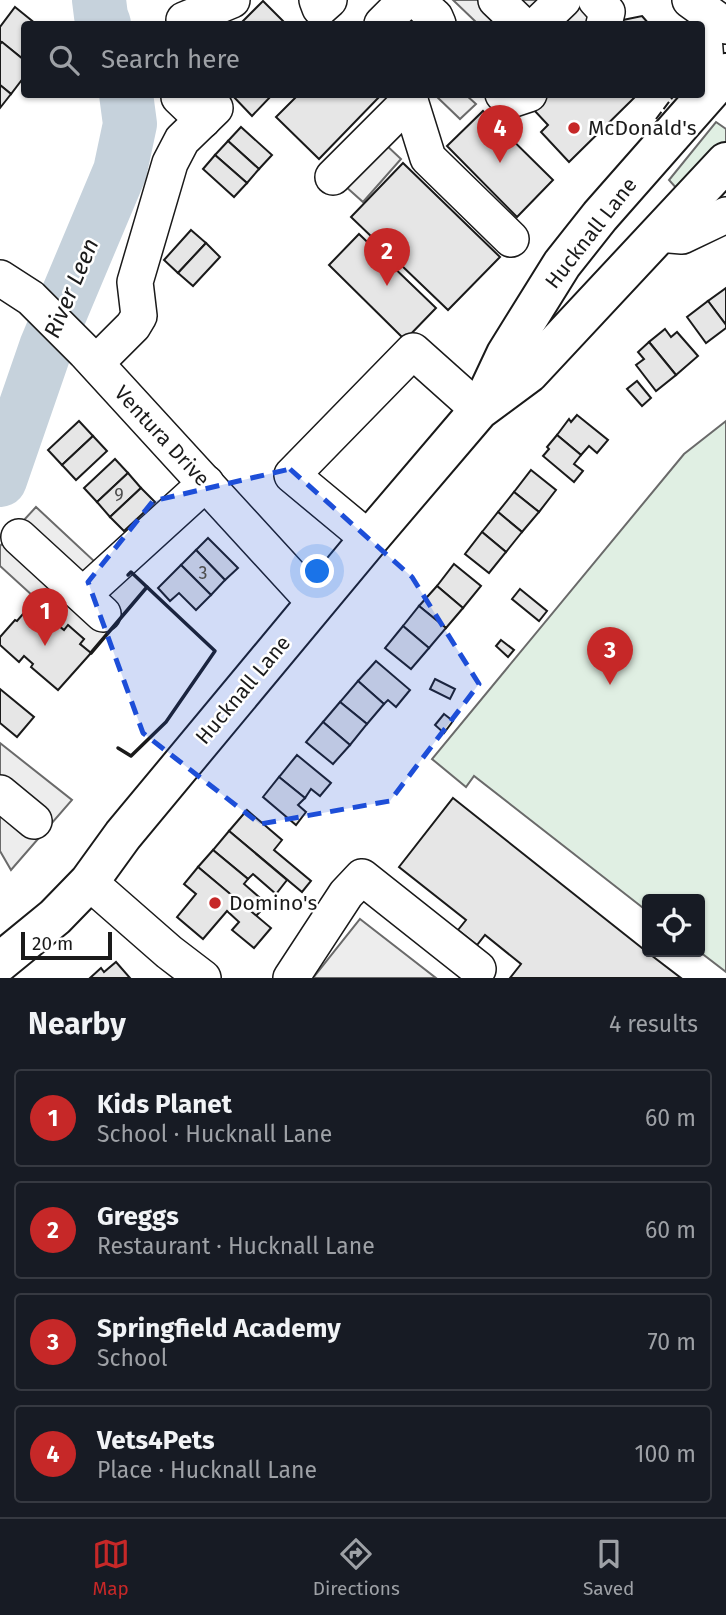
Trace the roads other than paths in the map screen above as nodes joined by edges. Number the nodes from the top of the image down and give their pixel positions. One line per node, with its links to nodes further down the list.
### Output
1 (232, 0): 9 (street)
2 (317, 0): 3 (street)
3 (329, 0)
4 (495, 0): 11 (street)
5 (563, 0): 12 (street)
6 (596, 0): 13 (street)
7 (689, 0): 14 (street); 15 (street)
8 (430, 13): 10 (street)
9 (184, 20)
10 (395, 21)
11 (518, 21)
12 (541, 21)
13 (605, 21)
14 (697, 21)
15 (726, 26)
16 (726, 73): 17 (main road, Hucknall Lane)
17 (705, 92)
18 (408, 98): 23 (street)
19 (409, 98): 26 (street)
20 (698, 98): 29 (main road, Hucknall Lane)
21 (199, 108): 28 (street)
22 (726, 162): 25 (main road, Hucknall Lane)
23 (333, 177)
24 (726, 215): 25 (street)
25 (658, 234): 29 (main road, Hucknall Lane)
26 (511, 239)
27 (0, 278): 28 (street, Ventura Drive)
28 (90, 358): 30 (street, Ventura Drive)
29 (479, 410): 32 (main road, Hucknall Lane); 32 (street)
30 (206, 483): 31 (street); 33 (street, Ventura Drive)
31 (19, 537)
32 (369, 539): 33 (main road, Hucknall Lane)
33 (315, 603): 36 (main road, Hucknall Lane)
34 (0, 793): 35 (street)
35 (34, 821)
36 (89, 882): 37 (main road, Hucknall Lane); 39 (street)
37 (0, 962)
38 (478, 970): 40 (street)
39 (202, 978)
40 (291, 978)

